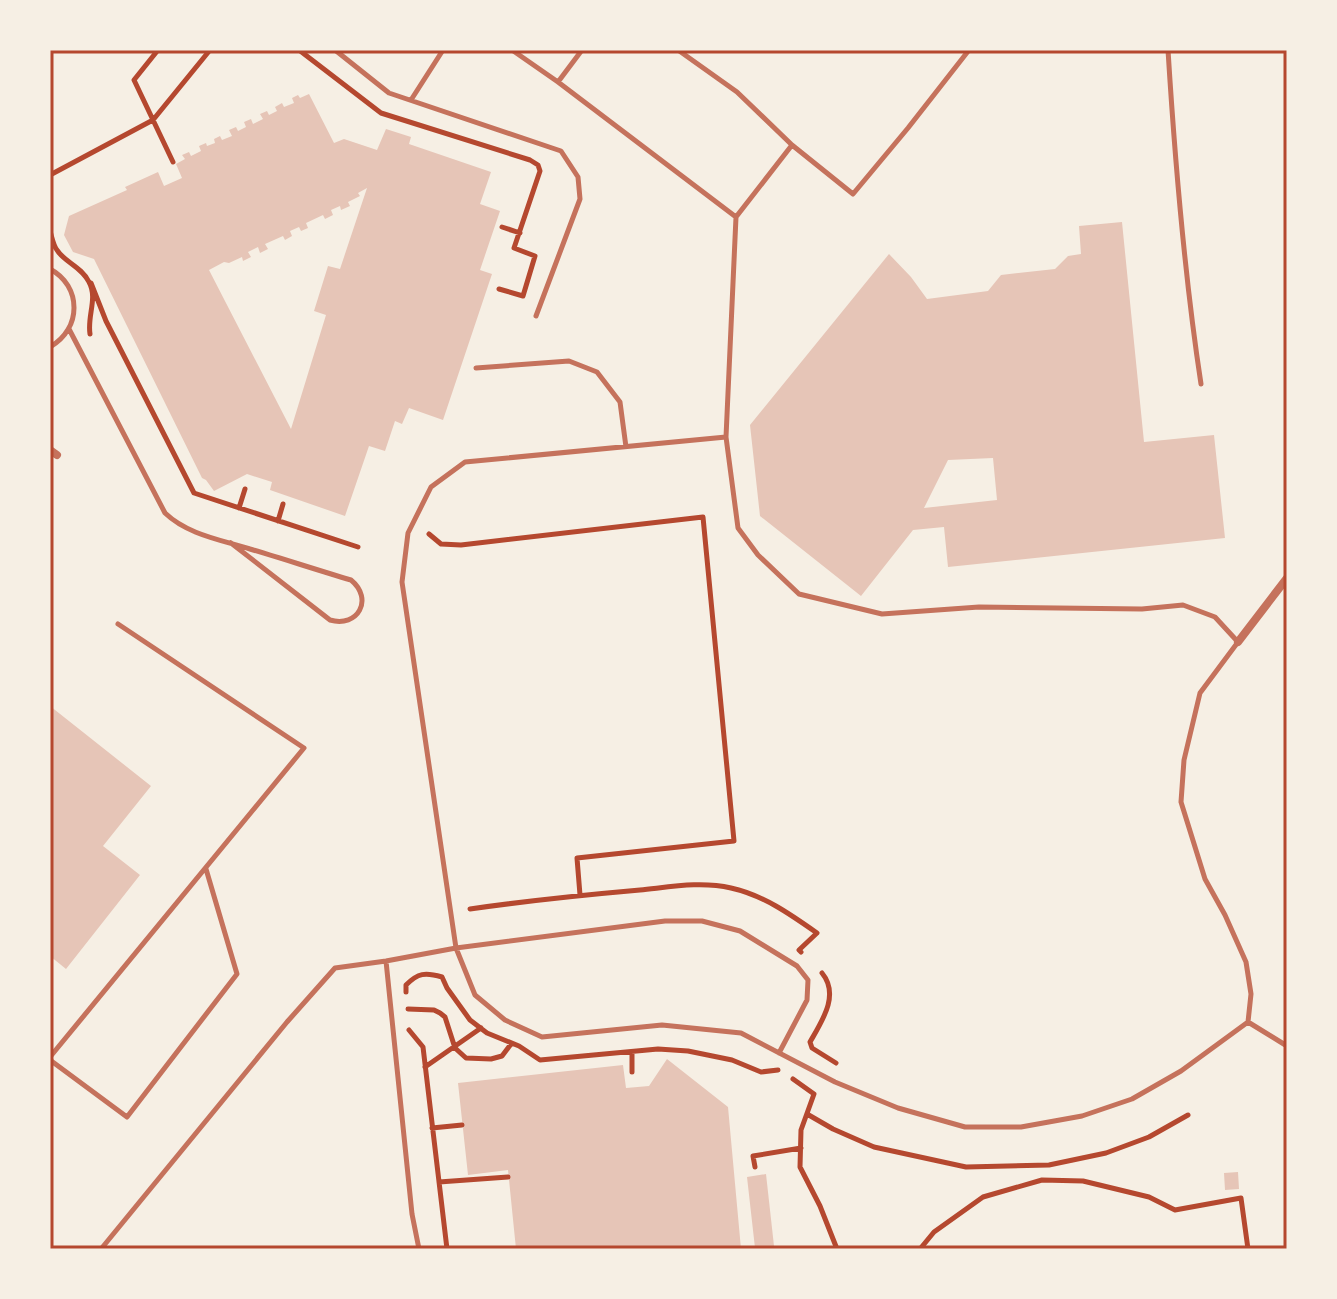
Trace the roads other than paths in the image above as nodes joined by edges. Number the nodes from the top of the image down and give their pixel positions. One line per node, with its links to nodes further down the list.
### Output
1 (335, 50): 9 (lane)
2 (443, 50): 9 (lane)
3 (512, 50): 8 (lane)
4 (582, 50): 8 (lane)
5 (678, 50): 10 (lane)
6 (969, 50): 10 (lane)
7 (1168, 50): 17 (lane)
8 (558, 82): 11 (lane)
9 (411, 100): 13 (lane)
10 (792, 145): 11 (lane)
11 (736, 217): 18 (lane)
12 (50, 269): 14 (lane)
13 (536, 316)
14 (69, 329): 15 (lane); 20 (lane)
15 (50, 347)
16 (476, 368): 19 (lane)
17 (1201, 384)
18 (726, 437): 19 (lane); 23 (lane)
19 (626, 447): 25 (lane)
20 (231, 543): 20 (lane)
21 (1287, 578): 23 (street)
22 (118, 624): 24 (lane)
23 (1238, 642): 27 (lane)
24 (205, 868): 30 (lane); 30 (lane)
25 (456, 948): 26 (lane); 29 (lane); 29 (lane)
26 (386, 961): 31 (lane); 32 (lane)
27 (1248, 1022): 28 (lane); 29 (lane)
28 (1287, 1046)
29 (779, 1053)
30 (50, 1059)
31 (101, 1249)
32 (419, 1249)

